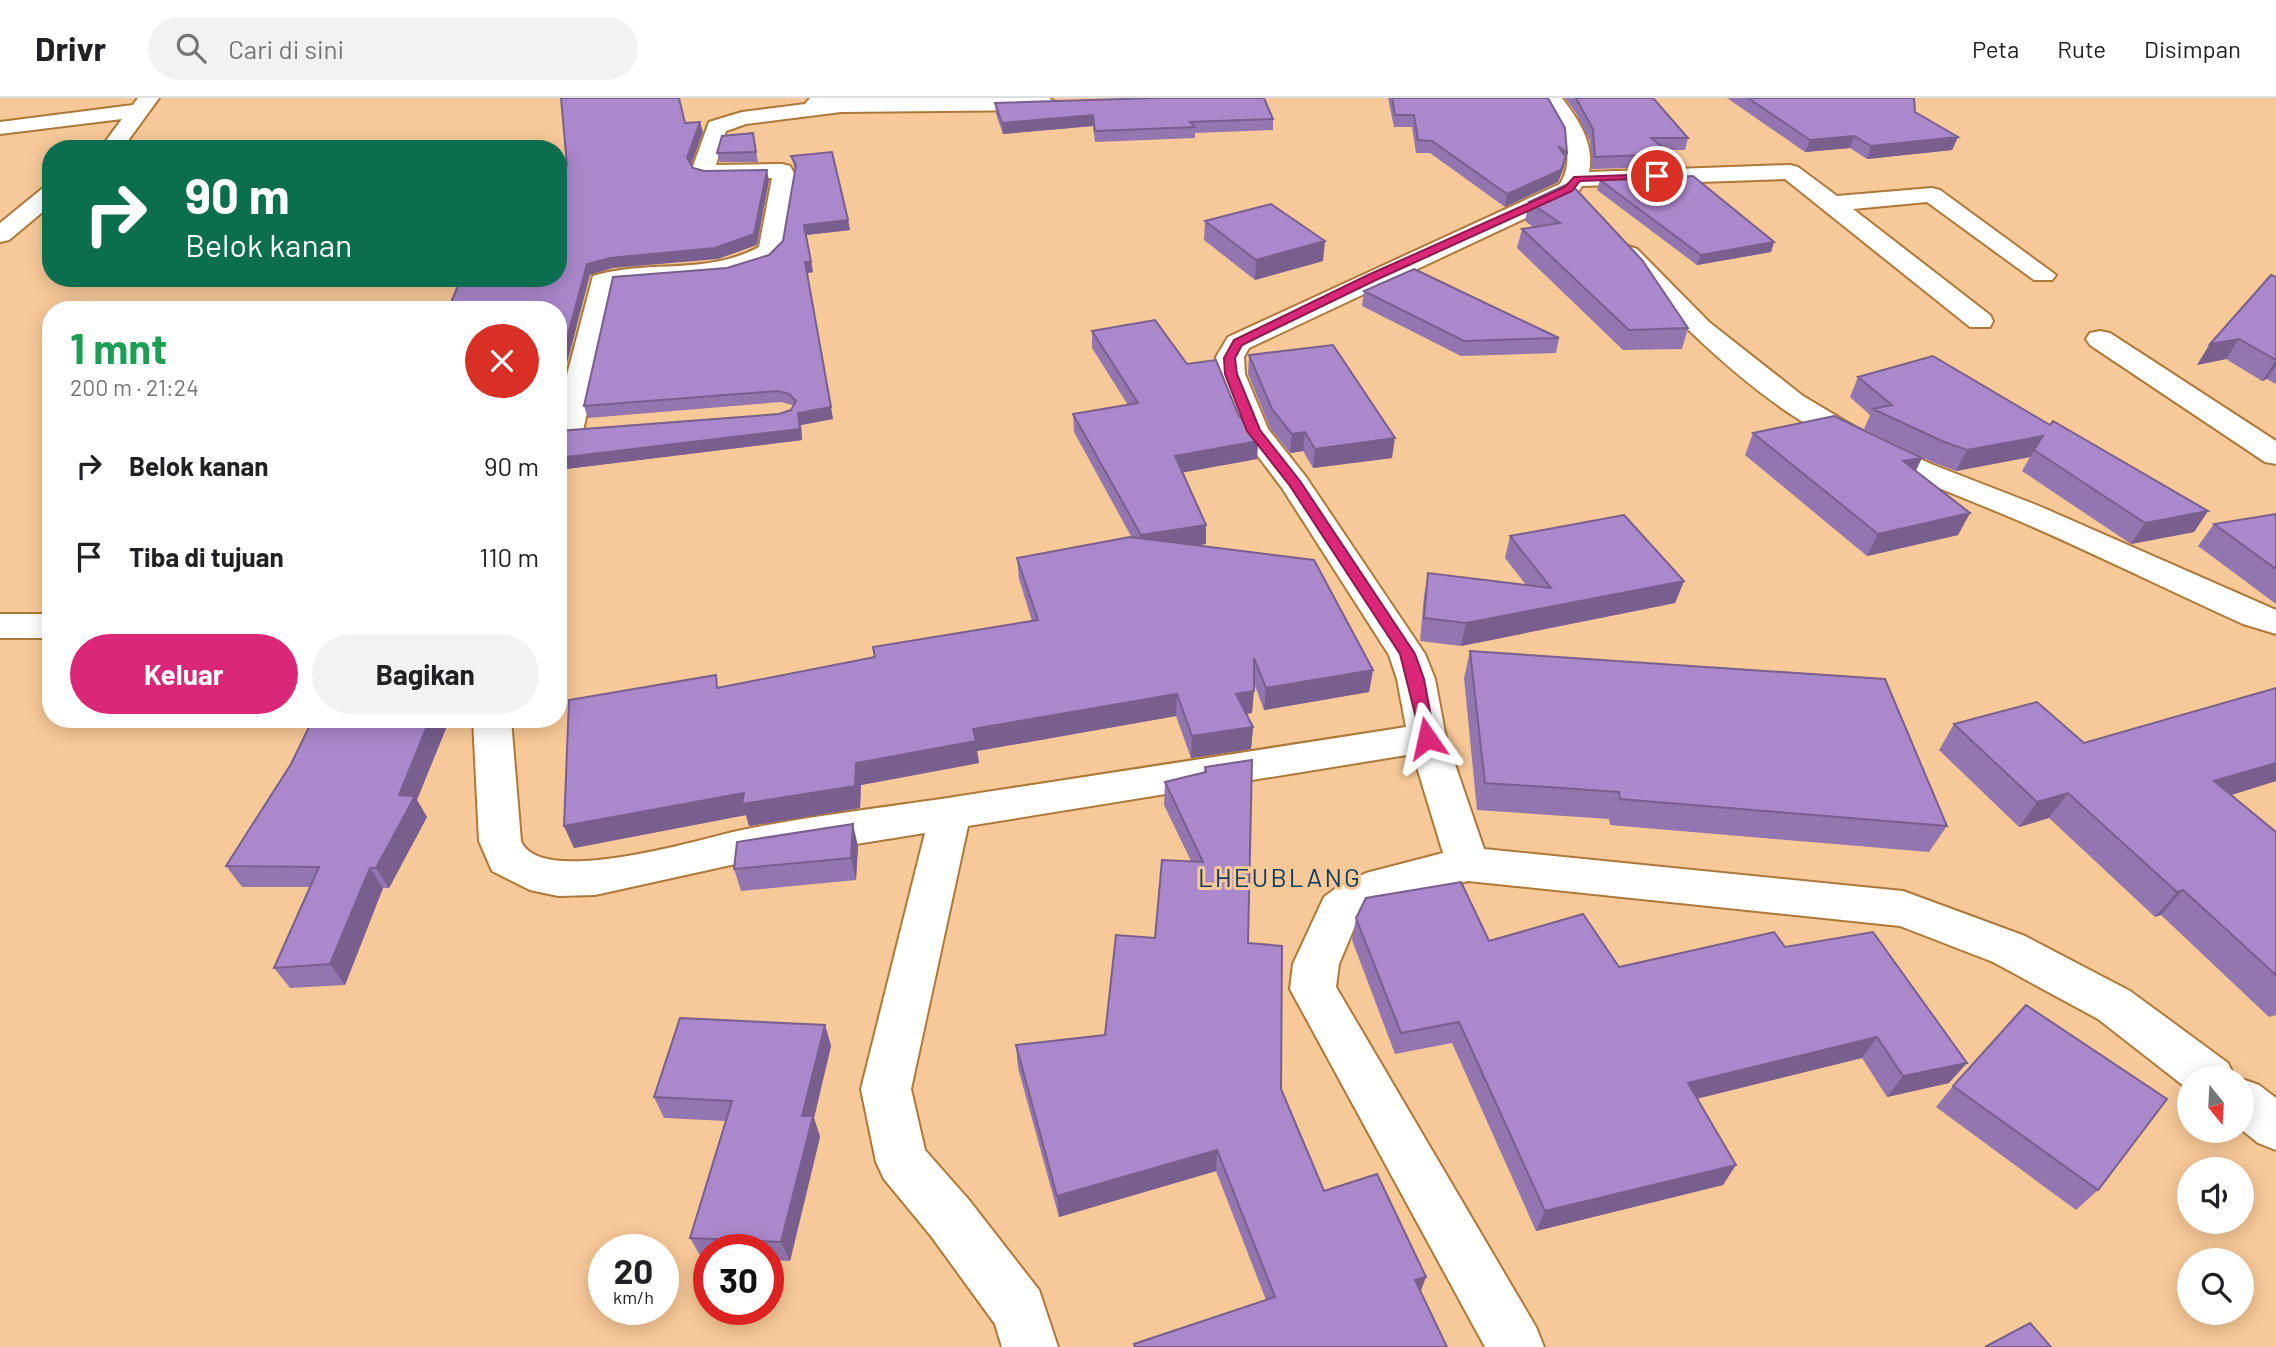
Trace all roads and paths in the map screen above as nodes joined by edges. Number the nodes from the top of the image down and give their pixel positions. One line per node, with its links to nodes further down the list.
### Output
1 (1552, 98): 8 (street)
2 (819, 103): 3 (street); 14 (street)
3 (1072, 103)
4 (143, 105): 5 (street); 6 (street)
5 (0, 128)
6 (118, 140)
7 (42, 200): 10 (street)
8 (1585, 202): 9 (street); 16 (street); 20 (street)
9 (1832, 204): 11 (street); 12 (street)
10 (0, 235)
11 (2043, 275)
12 (1980, 321)
13 (2101, 339): 15 (street)
14 (573, 431)
15 (2276, 455)
16 (2276, 622)
17 (0, 626): 18 (street)
18 (42, 626)
19 (493, 728): 21 (street)
20 (1427, 738): 21 (street); 22 (street)
21 (950, 813): 26 (street)
22 (1468, 864): 23 (street); 27 (street)
23 (2195, 1066)
24 (2254, 1110): 25 (street)
25 (2276, 1126)
26 (1030, 1347)
27 (1516, 1347)

